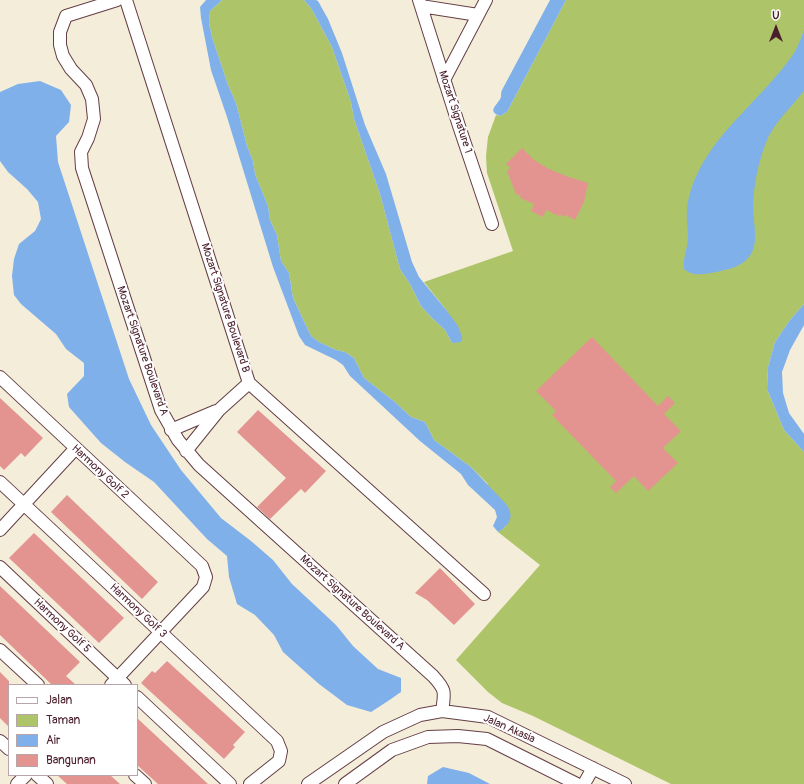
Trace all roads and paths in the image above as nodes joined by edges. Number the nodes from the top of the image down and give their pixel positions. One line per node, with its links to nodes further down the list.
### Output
1 (117, 0): 11 (street, Mozart Signature Boulevard A)
2 (126, 0): 9 (street, Mozart Signature Boulevard B)
3 (486, 0): 5 (street)
4 (420, 3): 5 (street); 6 (street, Mozart Signature 1)
5 (478, 15): 6 (street)
6 (444, 80): 7 (street, Mozart Signature 1)
7 (492, 224)
8 (0, 377): 12 (street, Harmony Golf 2)
9 (249, 383): 10 (street); 18 (street, Mozart Signature Boulevard B)
10 (219, 410): 11 (street); 13 (street)
11 (172, 430): 13 (street, Mozart Signature Boulevard A)
12 (75, 449): 15 (street); 19 (street, Harmony Golf 2)
13 (186, 450): 24 (street, Mozart Signature Boulevard A)
14 (0, 482): 15 (street, Harmony Golf 3)
15 (24, 504): 16 (street); 19 (street, Harmony Golf 3)
16 (0, 530)
17 (0, 567): 21 (street, Harmony Golf 5)
18 (484, 594)
19 (161, 632): 21 (street); 36 (street, Harmony Golf 3)
20 (0, 650): 22 (street)
21 (118, 683)
22 (37, 684)
23 (138, 698): 35 (street)
24 (442, 711): 27 (street, Jalan Akasia); 37 (street, Jalan Akasia)
25 (0, 741): 26 (street)
26 (8, 748)
27 (593, 768): 31 (street, Jalan Akasia); 40 (street)
28 (25, 776): 32 (street)
29 (38, 776): 33 (street)
30 (136, 776): 34 (street)
31 (618, 782)
32 (17, 784)
33 (47, 784)
34 (145, 784)
35 (230, 784)
36 (250, 784)
37 (308, 784)
38 (345, 784): 39 (street, Jalan Akasia)
39 (577, 784)
40 (584, 784)

